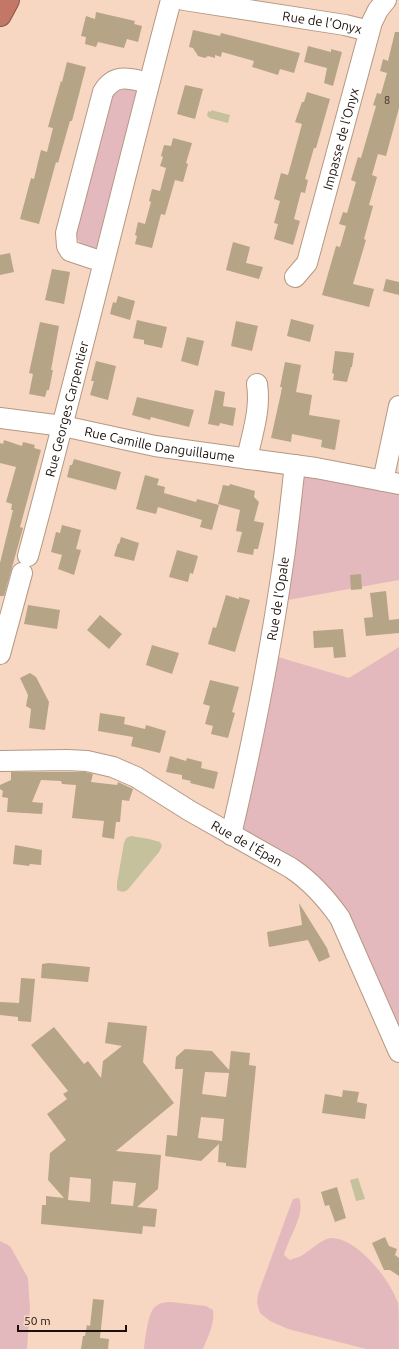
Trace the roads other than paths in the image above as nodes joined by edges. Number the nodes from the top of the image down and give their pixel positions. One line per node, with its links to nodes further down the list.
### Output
1 (8, 0): 5 (highway)
2 (171, 0): 7 (street, Rue Georges Carpentier)
3 (184, 0): 6 (street, Rue de l'Onyx)
4 (386, 0): 6 (street, Impasse de l'Onyx)
5 (0, 15)
6 (369, 31): 9 (street, Impasse de l'Onyx)
7 (149, 83): 8 (street, Rue Georges Carpentier); 8 (street)
8 (103, 262): 13 (street, Rue Georges Carpentier)
9 (295, 277)
10 (257, 384): 14 (street)
11 (399, 406): 16 (street)
12 (0, 418): 13 (street, Rue Camille Danguillaume)
13 (63, 426): 14 (street, Rue Camille Danguillaume); 17 (street, Rue Georges Carpentier)
14 (247, 459): 15 (street, Rue Camille Danguillaume)
15 (295, 465): 16 (street); 19 (street, Rue de l'Opale)
16 (391, 483)
17 (0, 654)
18 (0, 761): 19 (street, Rue de l'Épan)
19 (231, 835): 20 (street, Rue de l'Épan)
20 (399, 1052)

